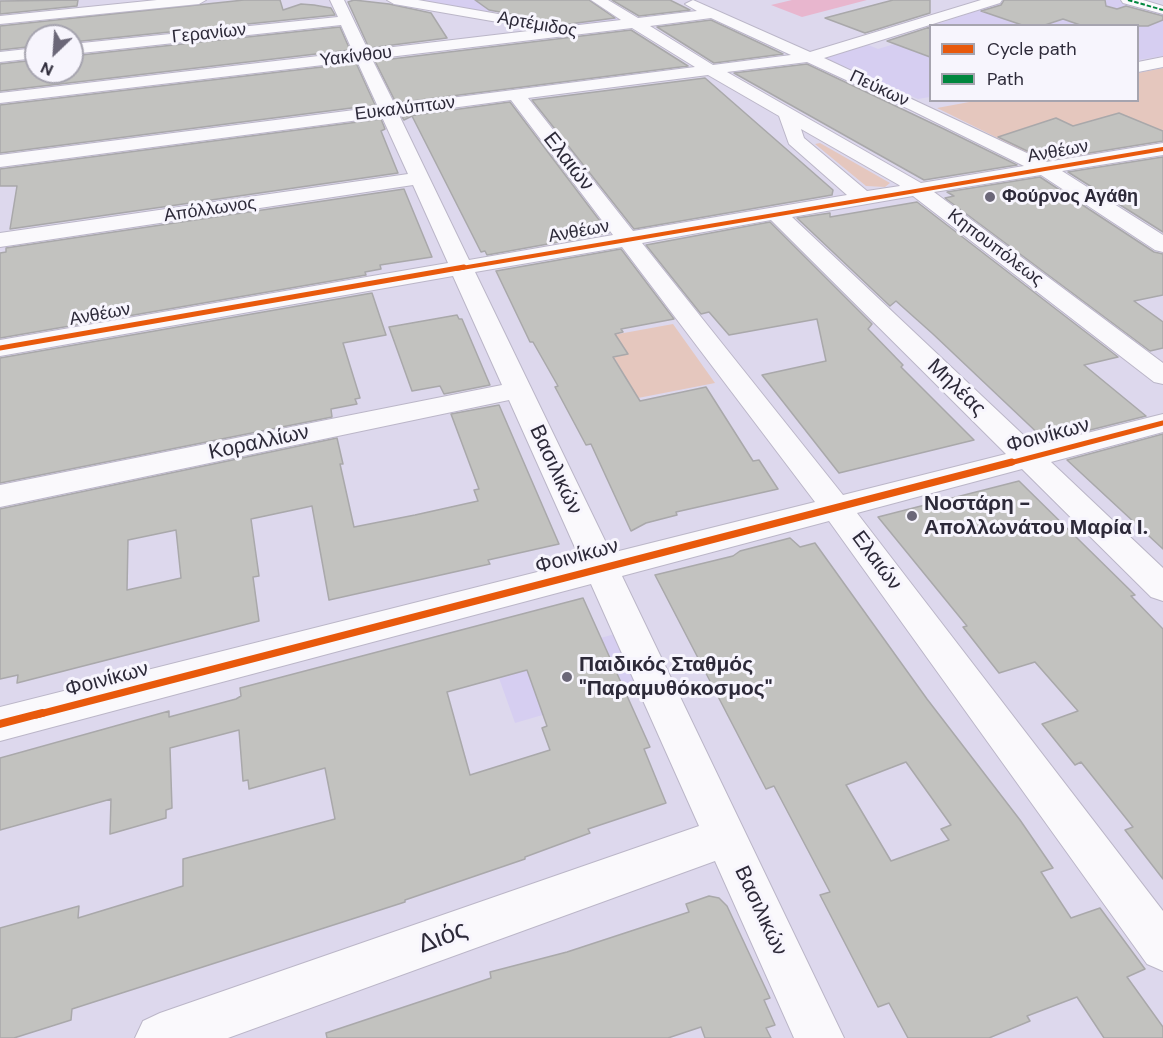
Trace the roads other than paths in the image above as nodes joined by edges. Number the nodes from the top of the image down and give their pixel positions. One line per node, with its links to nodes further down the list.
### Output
1 (199, 0): 7 (street)
2 (394, 0): 13 (street, Αρτέμιδος)
3 (598, 0): 12 (street, Κηπουπόλεως)
4 (681, 0): 10 (street, Πεύκων)
5 (995, 0): 19 (street, Ευκαλύπτων)
6 (1128, 0): 9 (street)
7 (96, 5): 11 (street)
8 (341, 10): 14 (street, Γερανίων); 17 (street, Βασιλικών)
9 (1163, 10)
10 (711, 14): 12 (street, Υακίνθου); 19 (street, Πεύκων)
11 (0, 20)
12 (639, 23): 13 (street, Υακίνθου); 15 (street, Κηπουπόλεως)
13 (574, 31): 15 (street, Αρτέμιδος); 17 (street, Υακίνθου)
14 (84, 47)
15 (680, 48): 22 (street, Κηπουπόλεως)
16 (24, 54): 18 (street)
17 (362, 56): 24 (street, Υακίνθου); 27 (street, Βασιλικών)
18 (0, 57)
19 (810, 57): 22 (street, Ευκαλύπτων); 26 (street, Πεύκων)
20 (1163, 62): 21 (street)
21 (1139, 67)
22 (711, 69): 23 (street, Ευκαλύπτων); 28 (street, Κηπουπόλεως)
23 (516, 94): 27 (street, Ευκαλύπτων); 36 (street, Ελαιών)
24 (0, 98)
25 (943, 102): 26 (street)
26 (918, 106): 31 (street, Πεύκων)
27 (388, 111): 30 (street, Ευκαλύπτων); 32 (street, Βασιλικών)
28 (787, 113): 33 (street, Κηπουπόλεως); 34 (street)
29 (1163, 149): 31 (street, Ανθέων)
30 (0, 161)
31 (1045, 170): 33 (street, Ανθέων); 38 (street, Πεύκων)
32 (419, 178): 37 (street, Απόλλωνος); 39 (street, Βασιλικών)
33 (918, 189): 34 (street, Ανθέων); 41 (street, Κηπουπόλεως)
34 (863, 198): 35 (street, Ανθέων)
35 (776, 213): 36 (street, Ανθέων); 44 (street, Μηλέας)
36 (627, 238): 39 (street, Ανθέων); 46 (street, Ελαιών)
37 (0, 240)
38 (1163, 244)
39 (461, 268): 40 (street, Ανθέων); 42 (street, Βασιλικών)
40 (0, 348)
41 (1163, 376)
42 (518, 390): 45 (street, Κοραλλίων); 47 (street, Βασιλικών)
43 (1163, 423): 44 (street, Φοινίκων)
44 (1028, 458): 46 (street, Φοινίκων); 48 (street, Μηλέας)
45 (0, 496)
46 (836, 508): 47 (street, Φοινίκων); 51 (street, Ελαιών)
47 (601, 568): 49 (street, Φοινίκων); 50 (street, Βασιλικών)
48 (1163, 588)
49 (0, 724)
50 (726, 837): 52 (street, Διός); 53 (street, Βασιλικών)
51 (1163, 948)
52 (160, 1038)
53 (819, 1038)

